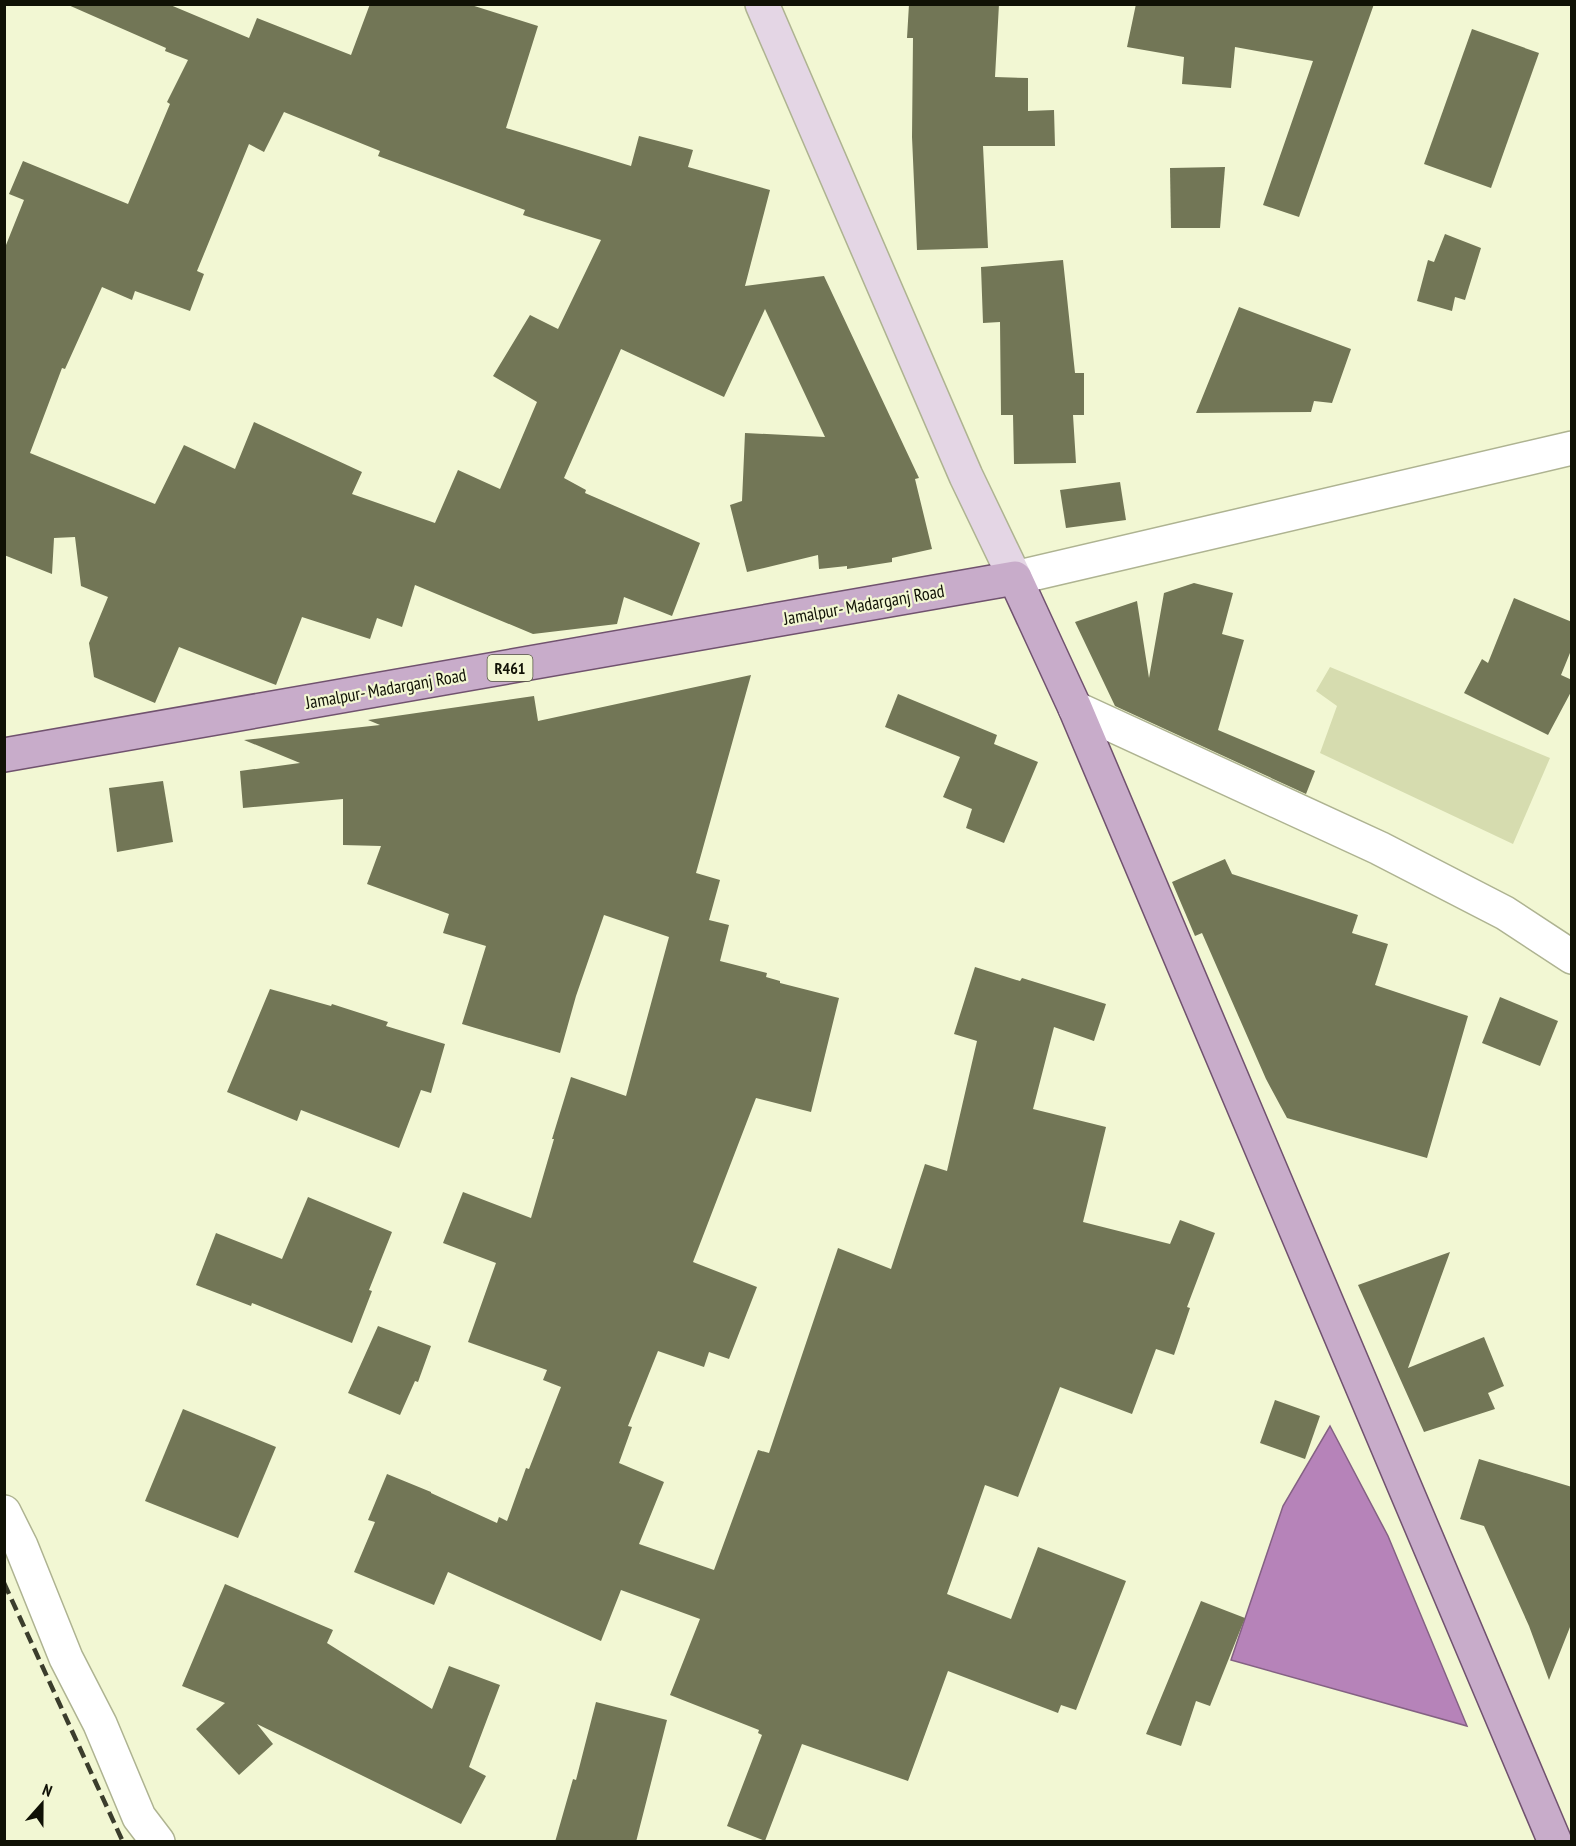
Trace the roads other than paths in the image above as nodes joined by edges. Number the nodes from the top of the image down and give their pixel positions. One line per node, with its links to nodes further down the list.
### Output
1 (762, 4): 3 (main road)
2 (1572, 448): 3 (street)
3 (1015, 578): 4 (main road); 5 (main road, Jamalpur- Madarganj Road / R461)
4 (1075, 708): 6 (street); 9 (main road)
5 (4, 755)
6 (1572, 957)
7 (4, 1512): 8 (street)
8 (158, 1842)
9 (1555, 1842)

